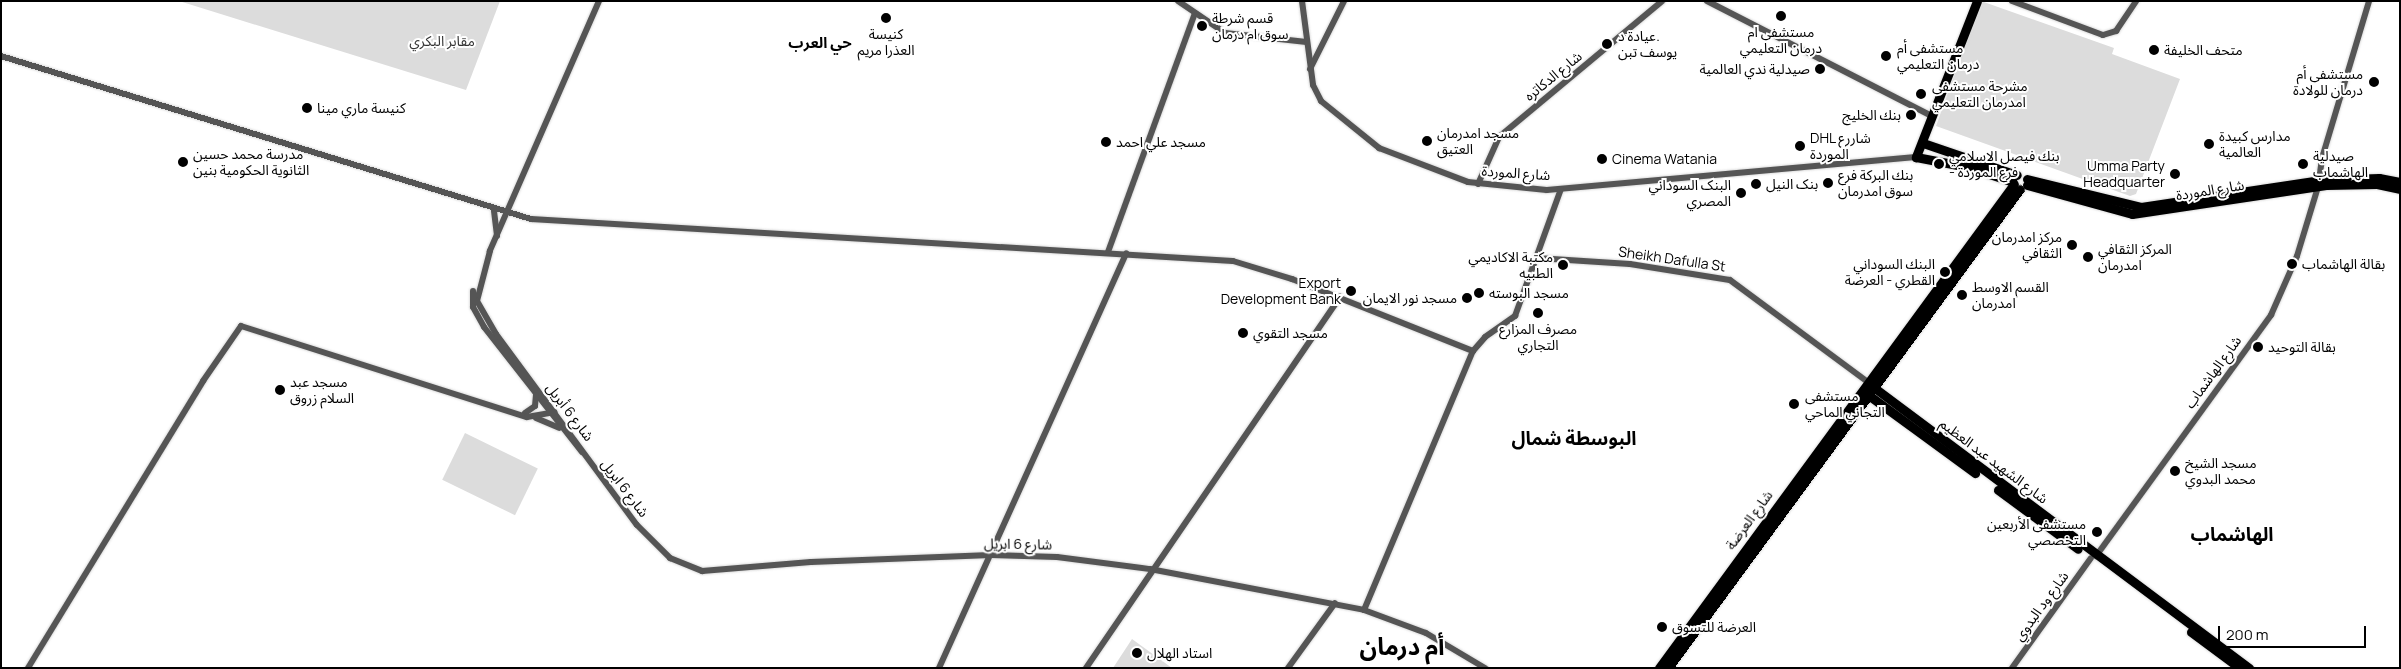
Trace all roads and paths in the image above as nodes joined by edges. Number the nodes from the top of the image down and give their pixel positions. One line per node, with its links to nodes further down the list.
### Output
1 (599, 1): 25 (street, شارع 6 أبريل)
2 (1178, 1): 11 (street)
3 (1302, 1): 12 (street, شارع الموردة)
4 (1344, 1): 14 (street)
5 (1662, 1): 21 (street, شارع الدكاتره)
6 (1707, 1): 15 (street)
7 (2012, 1): 8 (street)
8 (2136, 1)
9 (2369, 1): 20 (street, شارع الهاشماب)
10 (1973, 4): 15 (main road)
11 (1194, 13): 12 (street); 27 (street)
12 (1307, 42): 14 (street, شارع الموردة)
13 (1, 56): 24 (street)
14 (1310, 69): 21 (street, شارع الموردة)
15 (1932, 116): 16 (main road)
16 (1923, 143): 17 (main road); 18 (main road)
17 (1916, 157): 18 (main road); 22 (street, شارع الموردة)
18 (2020, 182): 20 (main road, شارع الموردة); 33 (main road)
19 (2400, 182): 20 (main road, شارع الموردة)
20 (2319, 183): 23 (main road, شارع الموردة); 44 (street, شارع الهاشماب)
21 (1478, 184): 22 (street, شارع الموردة)
22 (1562, 189): 29 (street)
23 (2400, 189)
24 (494, 210): 25 (street); 26 (street)
25 (507, 214): 26 (street, شارع 6 أبريل); 27 (street)
26 (498, 237): 30 (street, شارع 6 أبريل)
27 (1108, 252): 28 (street)
28 (1126, 254): 31 (street); 43 (street)
29 (1537, 258): 32 (street); 33 (street, Sheikh Dafulla St)
30 (482, 272): 35 (street, شارع 6 أبريل); 36 (street, شارع 6 أبريل)
31 (1340, 297): 32 (street); 45 (street)
32 (1473, 351): 47 (street)
33 (1868, 384): 34 (main road); 34 (street); 42 (main road, شارع الشهيد عبد العظيم)
34 (1866, 393): 42 (main road, شارع الشهيد عبد العظيم); 54 (main road, شارع العرضة); 55 (main road, شارع العرضة)
35 (536, 395): 36 (street, شارع 6 أبريل); 38 (street)
36 (551, 411): 38 (street); 39 (street); 40 (street, شارع 6 أبريل); 41 (street, شارع 6 أبريل)
37 (517, 412): 38 (street); 39 (street); 49 (street)
38 (525, 413)
39 (533, 417): 40 (street)
40 (560, 428): 41 (street, شارع 6 أبريل)
41 (584, 454): 43 (street, شارع 6 ابريل)
42 (2026, 507): 44 (main road, شارع الشهيد عبد العظيم)
43 (991, 555): 45 (street, شارع 6 ابريل); 50 (street)
44 (2093, 557): 48 (main road, شارع الشهيد عبد العظيم); 56 (street, شارع ود البدوي)
45 (1150, 569): 46 (street, شارع 6 ابريل); 51 (street)
46 (1335, 603): 47 (street, شارع 6 ابريل); 52 (street)
47 (1364, 610): 53 (street, شارع 6 ابريل)
48 (2165, 610): 57 (main road, شارع الشهيد عبد العظيم); 58 (main road, شارع الشهيد عبد العظيم)
49 (28, 668)
50 (939, 668)
51 (1086, 668)
52 (1288, 668)
53 (1485, 668)
54 (1659, 668)
55 (1668, 668)
56 (2012, 668)
57 (2239, 668)
58 (2249, 668)

